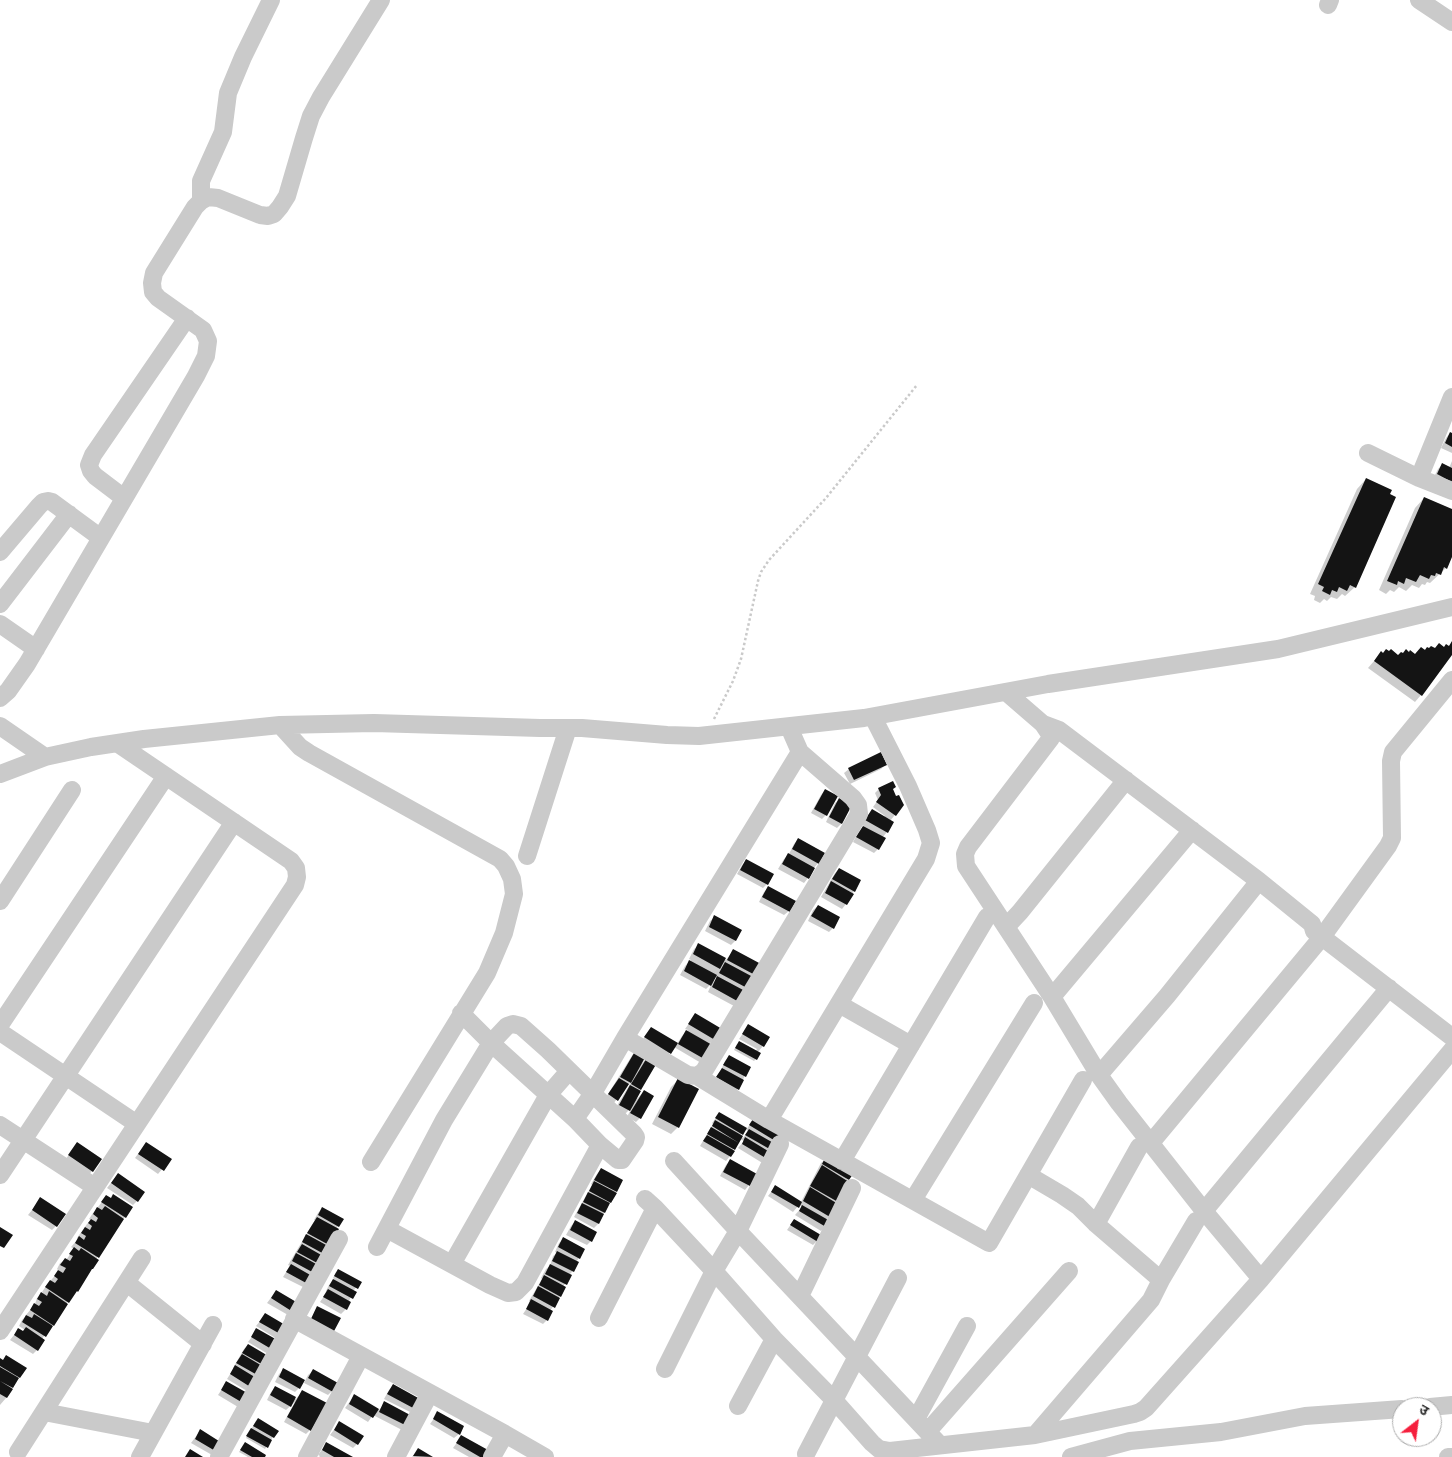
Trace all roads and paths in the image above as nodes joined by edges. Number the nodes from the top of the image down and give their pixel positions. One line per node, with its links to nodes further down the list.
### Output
1 (271, 0): 5 (street)
2 (381, 0): 5 (street)
3 (1420, 0): 4 (street)
4 (1452, 22)
5 (201, 200): 6 (street)
6 (187, 318): 12 (street); 12 (street)
7 (918, 385): 29 (path)
8 (1452, 397): 10 (street)
9 (1368, 453): 10 (street)
10 (1419, 478): 11 (street)
11 (1452, 491)
12 (124, 498): 14 (street)
13 (69, 514): 14 (street); 15 (street); 16 (street)
14 (101, 538): 19 (street)
15 (0, 552)
16 (0, 604)
17 (1452, 608): 21 (street)
18 (0, 624): 19 (street)
19 (36, 649): 22 (street)
20 (1452, 680): 44 (street)
21 (1006, 692): 23 (street); 28 (street)
22 (0, 698)
23 (872, 717): 26 (street); 48 (street)
24 (280, 725): 27 (street); 30 (street); 49 (street)
25 (0, 726): 32 (street)
26 (789, 727): 29 (street); 31 (street)
27 (568, 728): 29 (street); 39 (street)
28 (1047, 731): 35 (street); 43 (street)
29 (706, 736)
30 (117, 744): 32 (street); 34 (street)
31 (800, 752): 53 (street); 59 (street)
32 (45, 757): 33 (street)
33 (0, 774)
34 (166, 776): 37 (street); 50 (street)
35 (1123, 784): 38 (street); 43 (street)
36 (72, 790): 41 (street)
37 (234, 822): 58 (street); 65 (street)
38 (1189, 834): 40 (street); 46 (street)
39 (527, 856)
40 (1256, 885): 44 (street); 60 (street)
41 (0, 902)
42 (987, 916): 55 (street)
43 (1006, 927): 46 (street)
44 (1318, 934): 45 (street); 70 (street)
45 (1389, 988): 52 (street); 79 (street)
46 (1052, 997): 60 (street)
47 (1034, 1003): 78 (street)
48 (839, 1004): 55 (street); 64 (street)
49 (461, 1013): 54 (street); 73 (street)
50 (0, 1025)
51 (0, 1032): 58 (street)
52 (1452, 1037)
53 (625, 1038): 59 (street); 61 (street)
54 (492, 1043): 57 (street); 62 (street); 81 (street)
55 (911, 1045): 72 (street)
56 (1452, 1050): 90 (street)
57 (569, 1071): 61 (street); 62 (street)
58 (66, 1076): 65 (street); 67 (street)
59 (697, 1076): 64 (street)
60 (1091, 1078): 70 (street); 75 (street)
61 (593, 1093): 63 (street); 69 (street)
62 (548, 1096): 63 (street); 86 (street)
63 (576, 1119): 69 (street)
64 (769, 1120): 72 (street)
65 (137, 1124): 76 (street)
66 (0, 1125): 67 (street)
67 (23, 1140): 74 (street); 76 (street)
68 (780, 1144): 82 (street)
69 (600, 1145): 86 (street)
70 (1145, 1146): 79 (street); 80 (street)
71 (674, 1161): 82 (street)
72 (842, 1161): 78 (street)
73 (370, 1162)
74 (0, 1175)
75 (1028, 1175): 78 (street); 80 (street)
76 (95, 1187): 98 (street)
77 (852, 1188): 93 (street)
78 (913, 1200)
79 (1200, 1216): 90 (street); 91 (street)
80 (1096, 1224): 91 (street)
81 (387, 1228): 84 (street); 86 (street)
82 (738, 1231): 88 (street); 93 (street)
83 (339, 1239): 95 (street)
84 (377, 1248)
85 (142, 1258): 92 (street)
86 (452, 1264)
87 (1069, 1270): 109 (street)
88 (714, 1271): 94 (street); 99 (street); 103 (street)
89 (898, 1278): 102 (street)
90 (1262, 1279): 112 (street)
91 (1161, 1280): 112 (street)
92 (127, 1283): 100 (street); 108 (street)
93 (800, 1296): 102 (street)
94 (599, 1318)
95 (294, 1320): 101 (street); 118 (street)
96 (213, 1325): 100 (street)
97 (967, 1326): 109 (street)
98 (0, 1332)
99 (774, 1338): 105 (street); 106 (street)
100 (202, 1344): 110 (street)
101 (361, 1356): 104 (street); 119 (street)
102 (857, 1357): 105 (street); 109 (street)
103 (665, 1369)
104 (430, 1393): 111 (street); 120 (street)
105 (834, 1399): 113 (street); 115 (street)
106 (738, 1406)
107 (1392, 1410): 123 (street)
108 (44, 1412): 110 (street); 114 (street)
109 (922, 1425): 113 (street)
110 (154, 1433): 117 (street)
111 (505, 1434): 121 (street); 122 (street)
112 (1035, 1435): 113 (street)
113 (940, 1445)
114 (18, 1452)
115 (806, 1454)
116 (1452, 1456): 124 (street)
117 (140, 1457)
118 (219, 1457)
119 (306, 1457)
120 (396, 1457)
121 (492, 1457)
122 (545, 1457)
123 (1071, 1457)
124 (1448, 1457)

